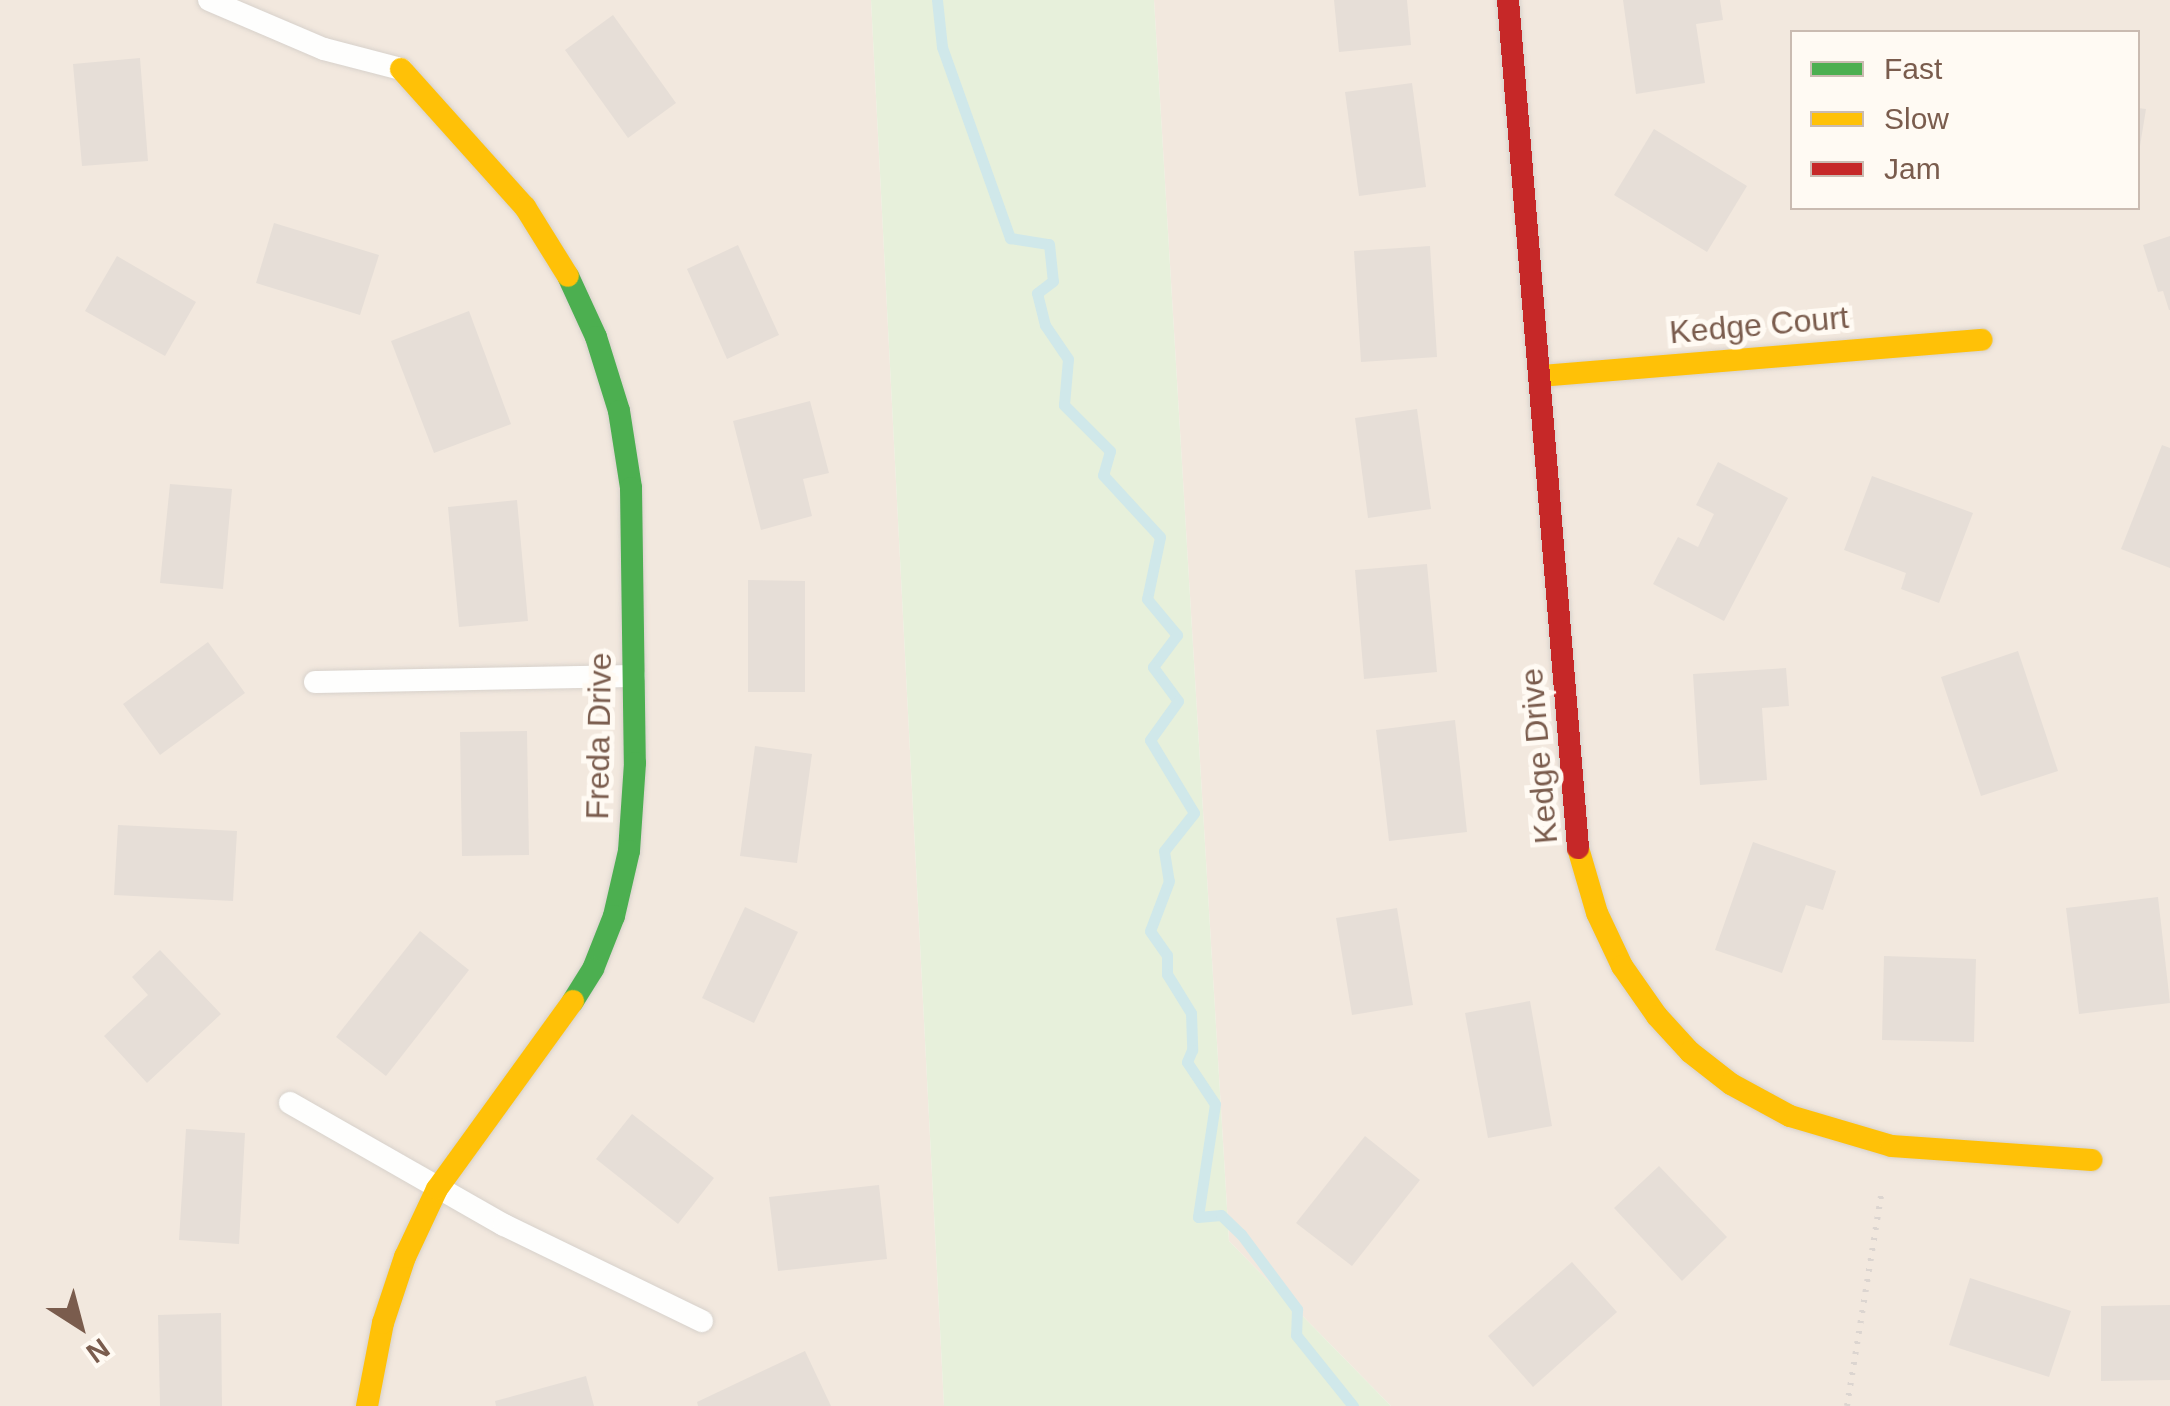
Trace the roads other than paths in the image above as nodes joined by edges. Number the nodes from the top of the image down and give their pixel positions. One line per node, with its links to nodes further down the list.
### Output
1 (209, 0): 3 (lane)
2 (1508, 0): 5 (street, Kedge Drive)
3 (400, 69): 6 (street, Freda Drive)
4 (1982, 340): 5 (street, Kedge Court)
5 (1541, 376): 9 (street, Kedge Drive)
6 (634, 676): 7 (lane); 10 (street, Freda Drive)
7 (315, 682)
8 (290, 1103): 10 (lane)
9 (2092, 1160)
10 (437, 1189): 11 (lane); 12 (street, Freda Drive)
11 (702, 1320)
12 (368, 1406)

